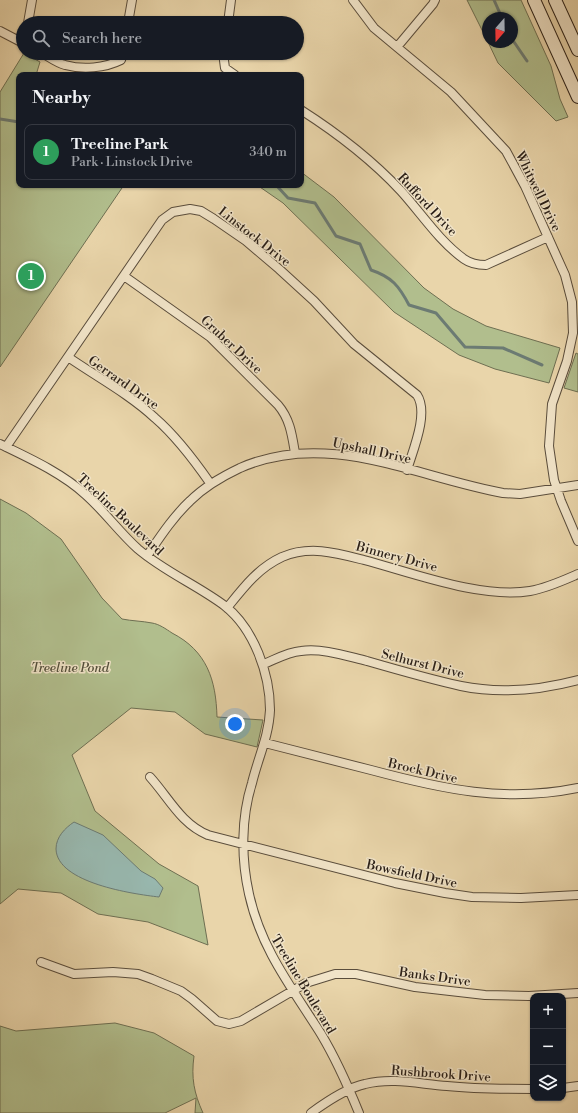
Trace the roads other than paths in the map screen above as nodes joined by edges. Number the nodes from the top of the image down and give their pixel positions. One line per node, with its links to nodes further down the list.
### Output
1 (32, 0): 8 (street)
2 (132, 0): 9 (street)
3 (231, 0): 10 (street)
4 (353, 0): 13 (street, Whitwell Drive)
5 (435, 0): 13 (street)
6 (534, 0): 19 (main road)
7 (555, 0): 14 (main road)
8 (29, 16)
9 (129, 16)
10 (229, 16)
11 (0, 31): 12 (street)
12 (16, 39)
13 (397, 47): 21 (street, Whitwell Drive)
14 (578, 50)
15 (54, 60): 16 (street)
16 (121, 60)
17 (224, 60): 18 (street)
18 (231, 72)
19 (578, 97)
20 (304, 112): 21 (street, Rufford Drive)
21 (548, 237): 29 (street, Whitwell Drive)
22 (124, 276): 23 (street, Linstock Drive); 25 (street, Gruber Drive); 26 (street, Linstock Drive)
23 (68, 357): 24 (street, Linstock Drive); 27 (street, Gerrard Drive)
24 (3, 445): 31 (street, Treeline Boulevard)
25 (294, 453): 26 (street, Upshall Drive); 27 (street, Upshall Drive)
26 (407, 470): 29 (street, Upshall Drive)
27 (210, 483): 31 (street, Upshall Drive)
28 (578, 485): 29 (street, Upshall Drive)
29 (557, 488): 30 (street, Whitwell Drive)
30 (578, 541)
31 (147, 556): 33 (street, Treeline Boulevard)
32 (578, 574): 33 (street, Binnery Drive)
33 (227, 608): 34 (street, Treeline Boulevard)
34 (264, 664): 35 (street, Selhurst Drive); 36 (street, Treeline Boulevard)
35 (578, 680)
36 (265, 743): 38 (street, Brock Drive); 39 (street, Treeline Boulevard)
37 (150, 777): 39 (street, Bowsfield Drive)
38 (578, 788)
39 (244, 844): 40 (street, Bowsfield Drive); 42 (street, Treeline Boulevard)
40 (578, 895)
41 (41, 962): 42 (street, Banks Drive)
42 (293, 991): 43 (street, Banks Drive); 47 (street, Treeline Boulevard)
43 (578, 993)
44 (578, 1086): 45 (street)
45 (566, 1088)
46 (530, 1089): 47 (street, Rushbrook Drive)
47 (350, 1091): 48 (street, Rushbrook Drive); 49 (street, Treeline Boulevard)
48 (311, 1113)
49 (359, 1113)

